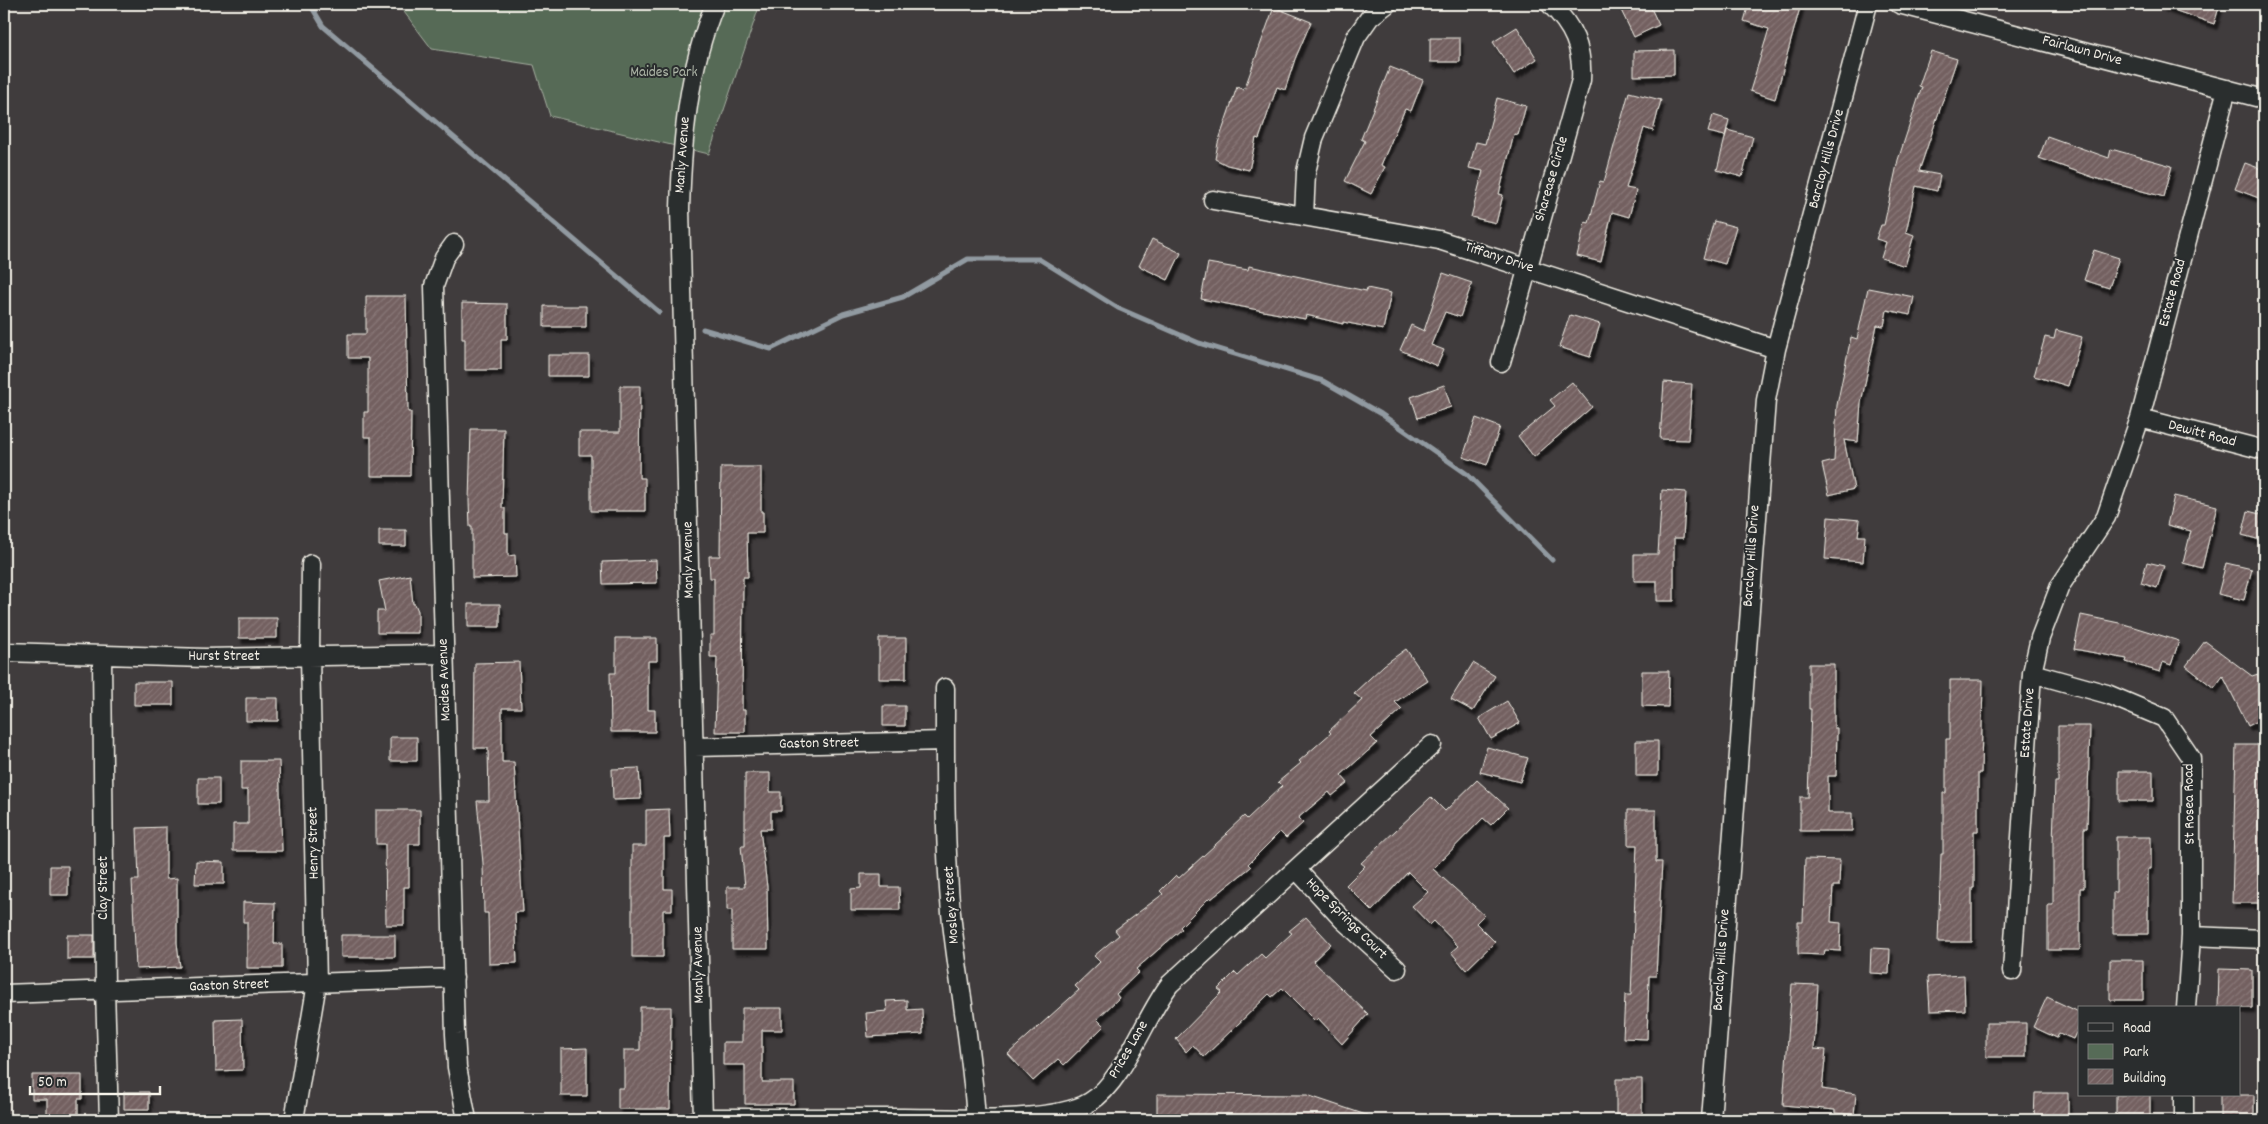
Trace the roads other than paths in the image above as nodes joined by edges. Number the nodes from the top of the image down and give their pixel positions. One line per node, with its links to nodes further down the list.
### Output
1 (715, 4): 26 (street, Manly Avenue)
2 (1386, 4): 9 (street)
3 (1550, 4): 11 (street, Sharease Circle)
4 (1868, 4): 12 (street, Barclay Hills Drive)
5 (1899, 4): 6 (street, Fairlawn Drive)
6 (2227, 89): 7 (street, Fairlawn Drive); 14 (street, Estate Road)
7 (2264, 99)
8 (1214, 200): 9 (street, Tiffany Drive)
9 (1304, 216): 11 (street, Tiffany Drive)
10 (454, 244): 19 (street, Maides Avenue)
11 (1527, 268): 12 (street, Tiffany Drive); 13 (street, Sharease Circle)
12 (1776, 349): 43 (street, Barclay Hills Drive)
13 (1501, 362)
14 (2140, 418): 15 (street, Dewitt Road); 16 (street, Estate Road)
15 (2264, 450)
16 (2114, 494): 22 (street, Estate Drive)
17 (310, 564): 21 (street, Henry Street)
18 (4, 652): 20 (street, Hurst Street)
19 (444, 654): 21 (street, Hurst Street); 32 (street, Maides Avenue)
20 (102, 656): 21 (street, Hurst Street); 34 (street, Clay Street)
21 (310, 656): 33 (street, Henry Street)
22 (2032, 673): 28 (street, St Rosea Road); 31 (street, Estate Drive)
23 (945, 688): 24 (street, Mosley Street)
24 (945, 741): 26 (street, Gaston Street); 39 (street, Mosley Street)
25 (1432, 745): 27 (street, Prices Lane)
26 (694, 747): 38 (street, Manly Avenue)
27 (1296, 869): 30 (street, Hope Springs Court); 39 (street, Prices Lane)
28 (2191, 936): 29 (street); 36 (street, St Rosea Road)
29 (2264, 940)
30 (1397, 969)
31 (2012, 971)
32 (454, 978): 33 (street, Gaston Street); 42 (street, Maides Avenue)
33 (317, 983): 34 (street, Gaston Street); 41 (street, Henry Street)
34 (105, 990): 35 (street, Gaston Street); 40 (street, Clay Street)
35 (4, 994)
36 (2186, 1006)
37 (2184, 1096): 44 (street)
38 (700, 1119): 39 (street, Prices Lane)
39 (976, 1119)
40 (108, 1120)
41 (294, 1120)
42 (467, 1120)
43 (1711, 1120)
44 (2184, 1120)

